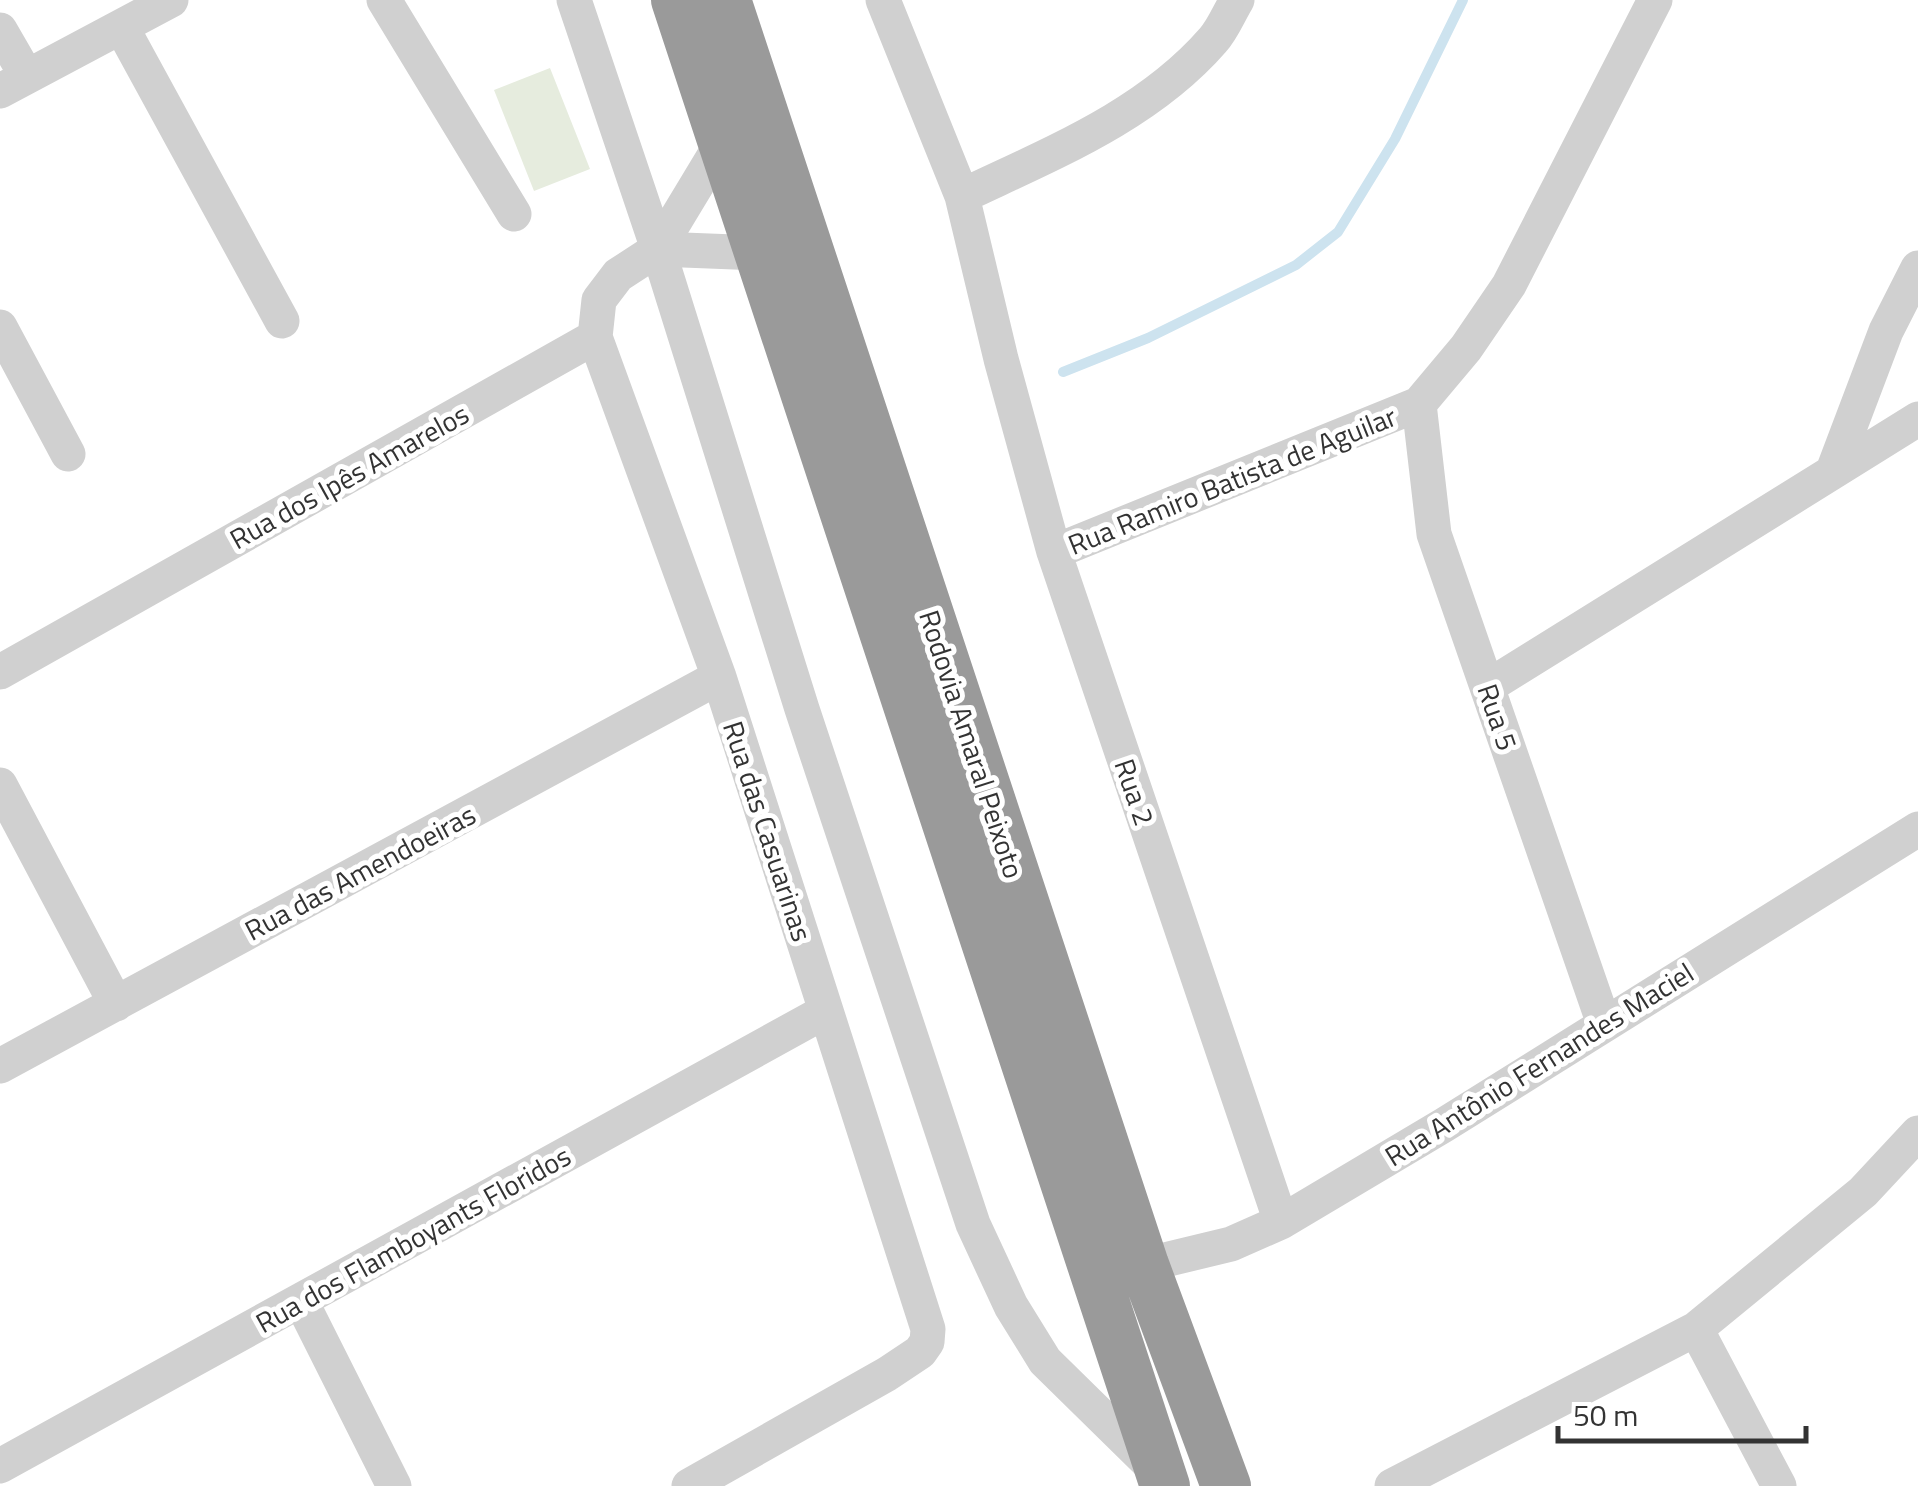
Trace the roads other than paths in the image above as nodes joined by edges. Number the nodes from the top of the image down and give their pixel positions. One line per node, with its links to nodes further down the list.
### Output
1 (172, 0): 9 (street)
2 (384, 0): 14 (street)
3 (574, 0): 15 (street)
4 (676, 0): 12 (highway, Rodovia Amaral Peixoto)
5 (883, 0): 13 (street, Rua 2)
6 (1237, 0): 13 (street)
7 (1655, 0): 21 (street, Rua Ramiro Batista de Aguilar)
8 (736, 8): 37 (highway, Rodovia Amaral Peixoto)
9 (122, 28): 11 (street); 18 (street)
10 (0, 30): 11 (street)
11 (13, 83)
12 (722, 143): 15 (street); 16 (highway, Rodovia Amaral Peixoto)
13 (962, 196): 25 (street, Rua 2)
14 (514, 214)
15 (658, 248): 16 (street); 20 (street); 41 (street)
16 (760, 252): 41 (highway, Rodovia Amaral Peixoto)
17 (1918, 268): 24 (street)
18 (282, 321)
19 (0, 327): 23 (street)
20 (595, 338): 26 (street, Rua dos Ipês Amarelos); 27 (street, Rua das Casuarinas)
21 (1418, 404): 25 (street, Rua Ramiro Batista de Aguilar); 28 (street, Rua 5)
22 (1918, 419): 24 (street)
23 (68, 454)
24 (1833, 471): 28 (street)
25 (1054, 552): 36 (street, Rua 2)
26 (0, 672)
27 (720, 677): 31 (street, Rua das Amendoeiras); 32 (street, Rua das Casuarinas)
28 (1487, 687): 33 (street, Rua 5)
29 (0, 785): 31 (street)
30 (1918, 829): 33 (street, Rua Antônio Fernandes Maciel)
31 (116, 1004): 34 (street, Rua das Amendoeiras)
32 (826, 1011): 38 (street, Rua dos Flamboyants Floridos); 43 (street, Rua das Casuarinas)
33 (1604, 1024): 36 (street, Rua Antônio Fernandes Maciel)
34 (0, 1066)
35 (1918, 1133): 39 (street)
36 (1281, 1222): 37 (street, Rua Antônio Fernandes Maciel)
37 (1144, 1265): 44 (highway, Rodovia Amaral Peixoto)
38 (302, 1301): 40 (street, Rua dos Flamboyants Floridos); 42 (street)
39 (1696, 1329): 45 (street); 46 (street)
40 (0, 1466)
41 (1162, 1479)
42 (394, 1486)
43 (688, 1486)
44 (1226, 1486)
45 (1392, 1486)
46 (1779, 1486)

